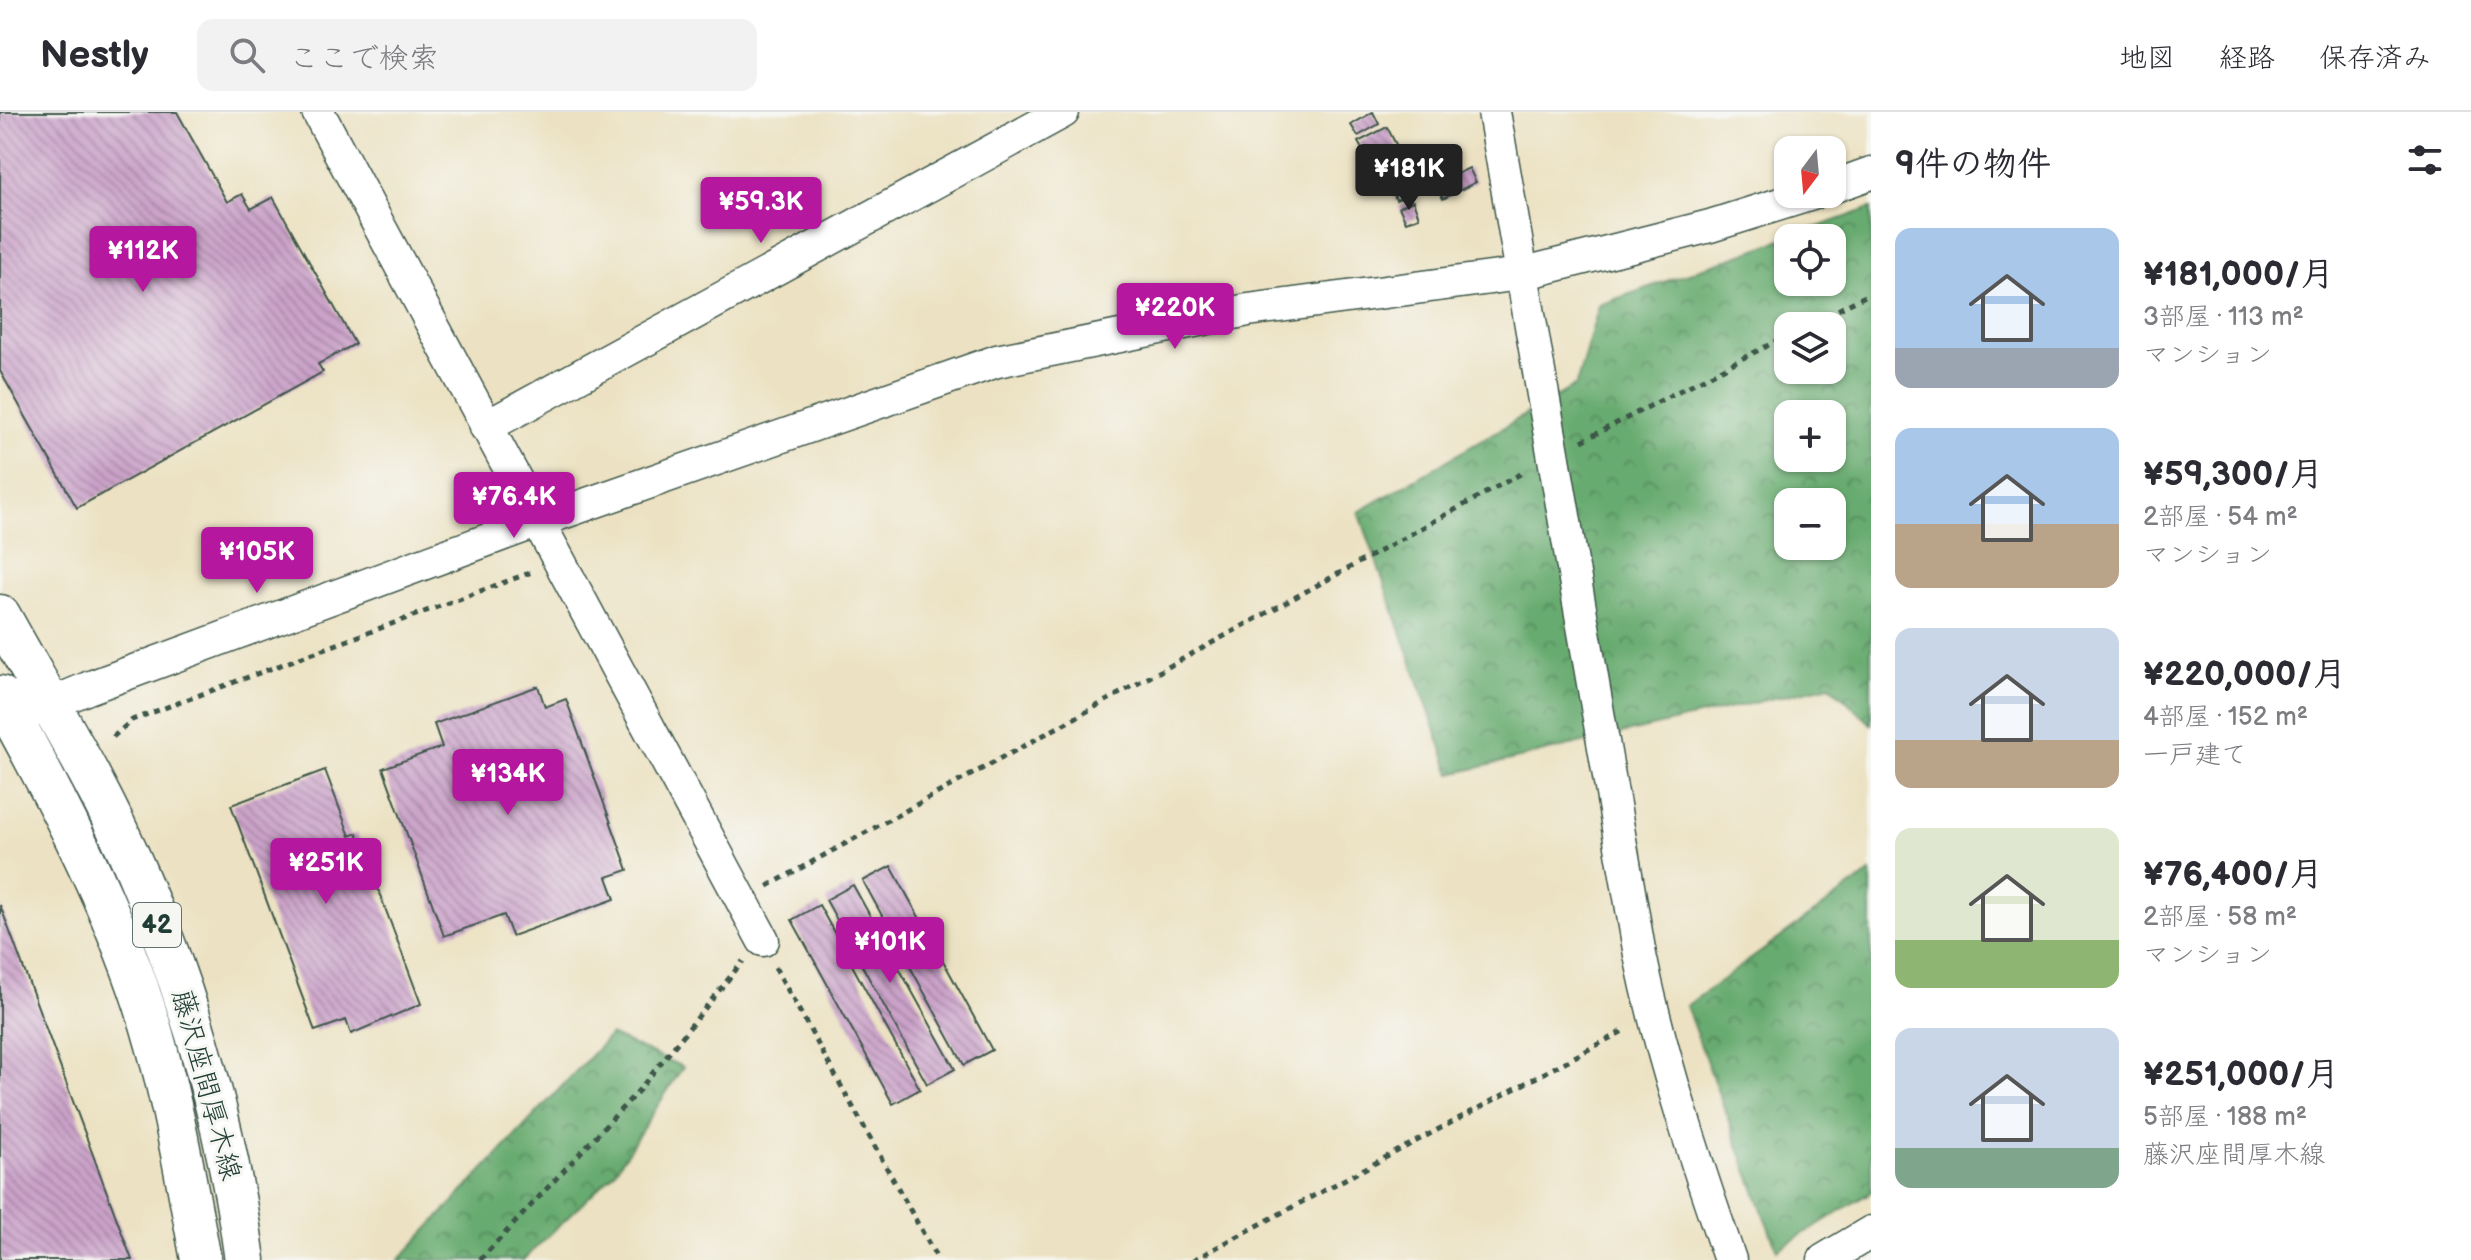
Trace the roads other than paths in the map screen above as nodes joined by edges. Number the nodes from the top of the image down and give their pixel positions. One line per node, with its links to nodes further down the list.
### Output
1 (318, 112): 8 (street)
2 (1063, 112): 8 (street)
3 (1494, 112): 7 (street)
4 (1871, 173): 5 (street)
5 (1846, 182)
6 (1774, 206): 7 (street)
7 (1521, 274): 9 (street); 17 (street)
8 (486, 427): 9 (street)
9 (536, 522): 11 (street); 13 (street)
10 (0, 615): 11 (main road, 藤沢座間厚木線 / 42)
11 (49, 704): 12 (street); 16 (main road, 藤沢座間厚木線 / 42)
12 (4, 714): 15 (main road, 藤沢座間厚木線 / 42)
13 (754, 948)
14 (1871, 1232): 18 (street)
15 (201, 1260)
16 (245, 1260)
17 (1730, 1260)
18 (1824, 1260)

